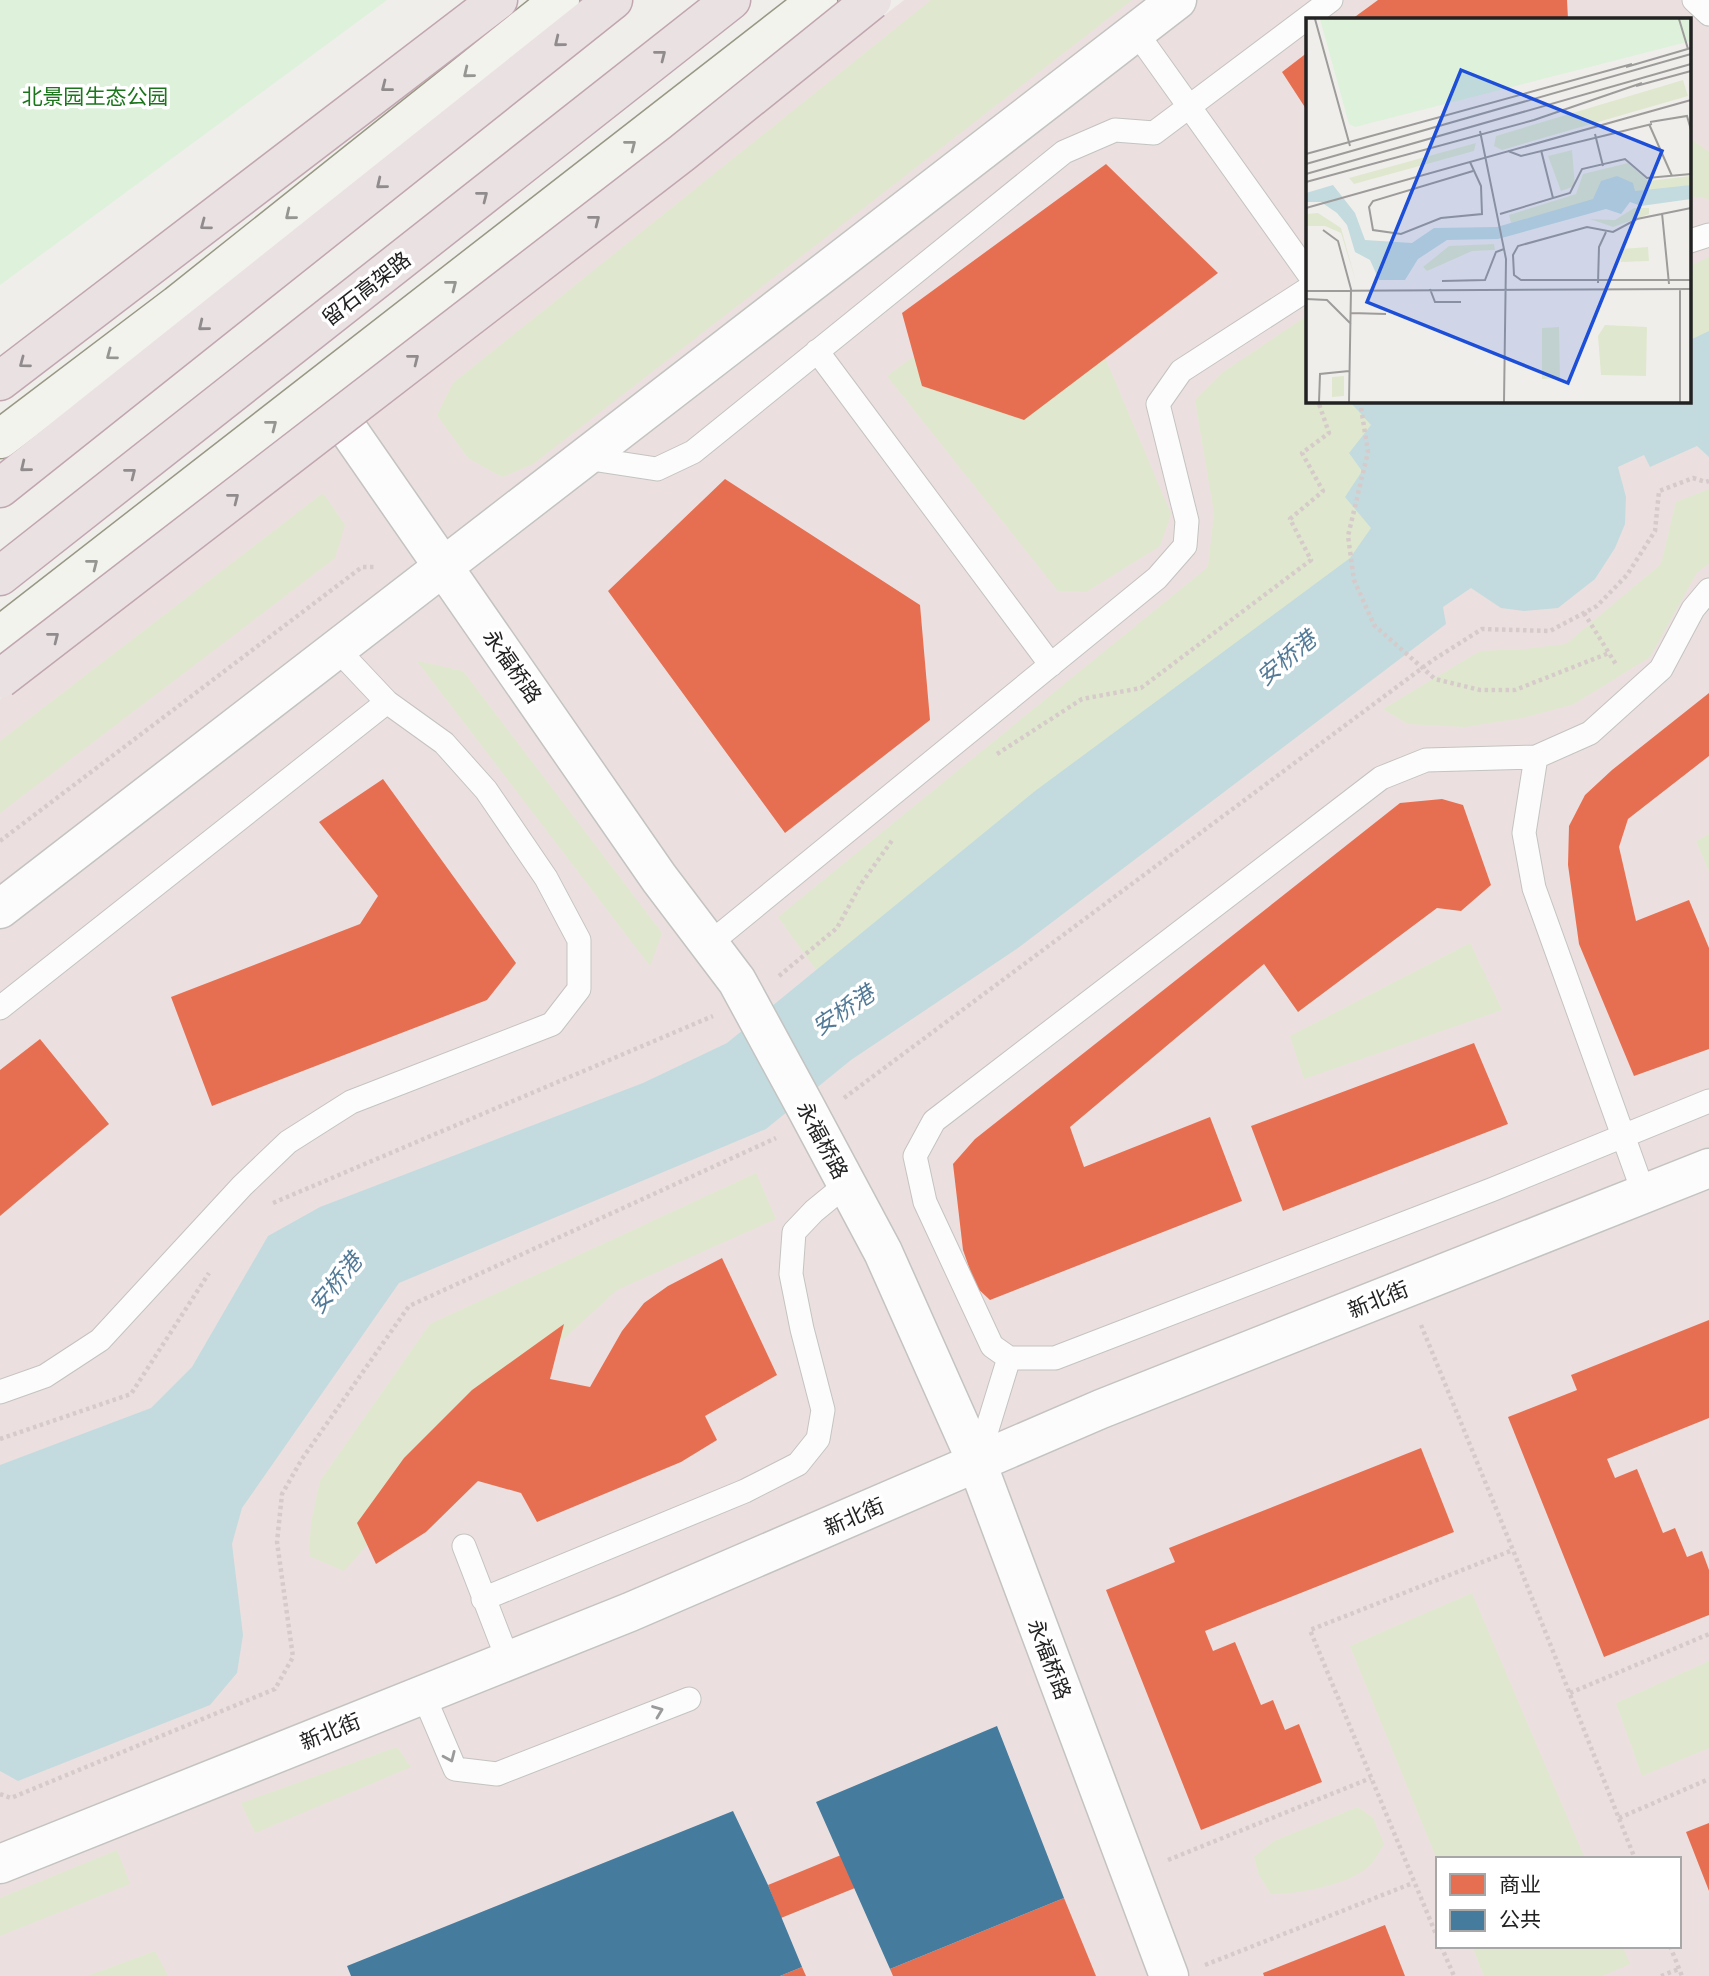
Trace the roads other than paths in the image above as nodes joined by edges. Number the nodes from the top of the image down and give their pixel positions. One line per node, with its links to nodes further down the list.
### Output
1 (498, 0): 20 (highway, one-way to 20)
2 (560, 0): 22 (main road, one-way to 22)
3 (613, 0): 24 (highway, one-way to 24)
4 (731, 0): 26 (highway, 留石高架路, one-way to 4)
5 (818, 0): 21 (main road, one-way to 5)
6 (873, 0): 31 (highway, one-way to 6, bridge)
7 (1177, 0): 13 (street)
8 (1331, 0): 11 (lane)
9 (1694, 0): 10 (lane)
10 (1709, 15)
11 (1307, 18)
12 (1306, 19): 14 (lane)
13 (1136, 32): 14 (lane); 23 (street)
14 (1189, 107): 17 (lane); 19 (lane)
15 (1709, 235): 16 (lane)
16 (1692, 240)
17 (1306, 270)
18 (1306, 290): 30 (lane)
19 (817, 351): 23 (lane); 30 (lane)
20 (0, 381)
21 (319, 388): 25 (street, 永福桥路); 28 (main road, one-way to 21)
22 (0, 439)
23 (585, 458): 25 (street)
24 (0, 488)
25 (445, 567): 29 (street); 35 (street, 永福桥路)
26 (0, 576)
27 (1709, 590): 33 (lane)
28 (0, 636)
29 (337, 649): 32 (lane); 34 (street)
30 (1051, 665): 35 (lane)
31 (0, 678)
32 (387, 702): 36 (lane); 43 (lane)
33 (1536, 757): 38 (lane); 42 (lane)
34 (0, 909)
35 (709, 944): 40 (street, 永福桥路)
36 (0, 1008)
37 (1709, 1101): 38 (lane)
38 (1623, 1136): 41 (lane); 42 (lane)
39 (1709, 1168): 41 (street, 新北街)
40 (847, 1184): 44 (street, 永福桥路); 46 (lane)
41 (1644, 1194): 44 (street, 新北街)
42 (1009, 1358): 44 (lane)
43 (0, 1392)
44 (976, 1463): 47 (street, 新北街); 51 (street, 永福桥路)
45 (464, 1546): 46 (lane)
46 (483, 1599): 47 (lane)
47 (508, 1660): 48 (street, 新北街)
48 (423, 1694): 49 (lane, one-way to 49); 50 (street, 新北街)
49 (689, 1699)
50 (0, 1864)
51 (1186, 1971)

